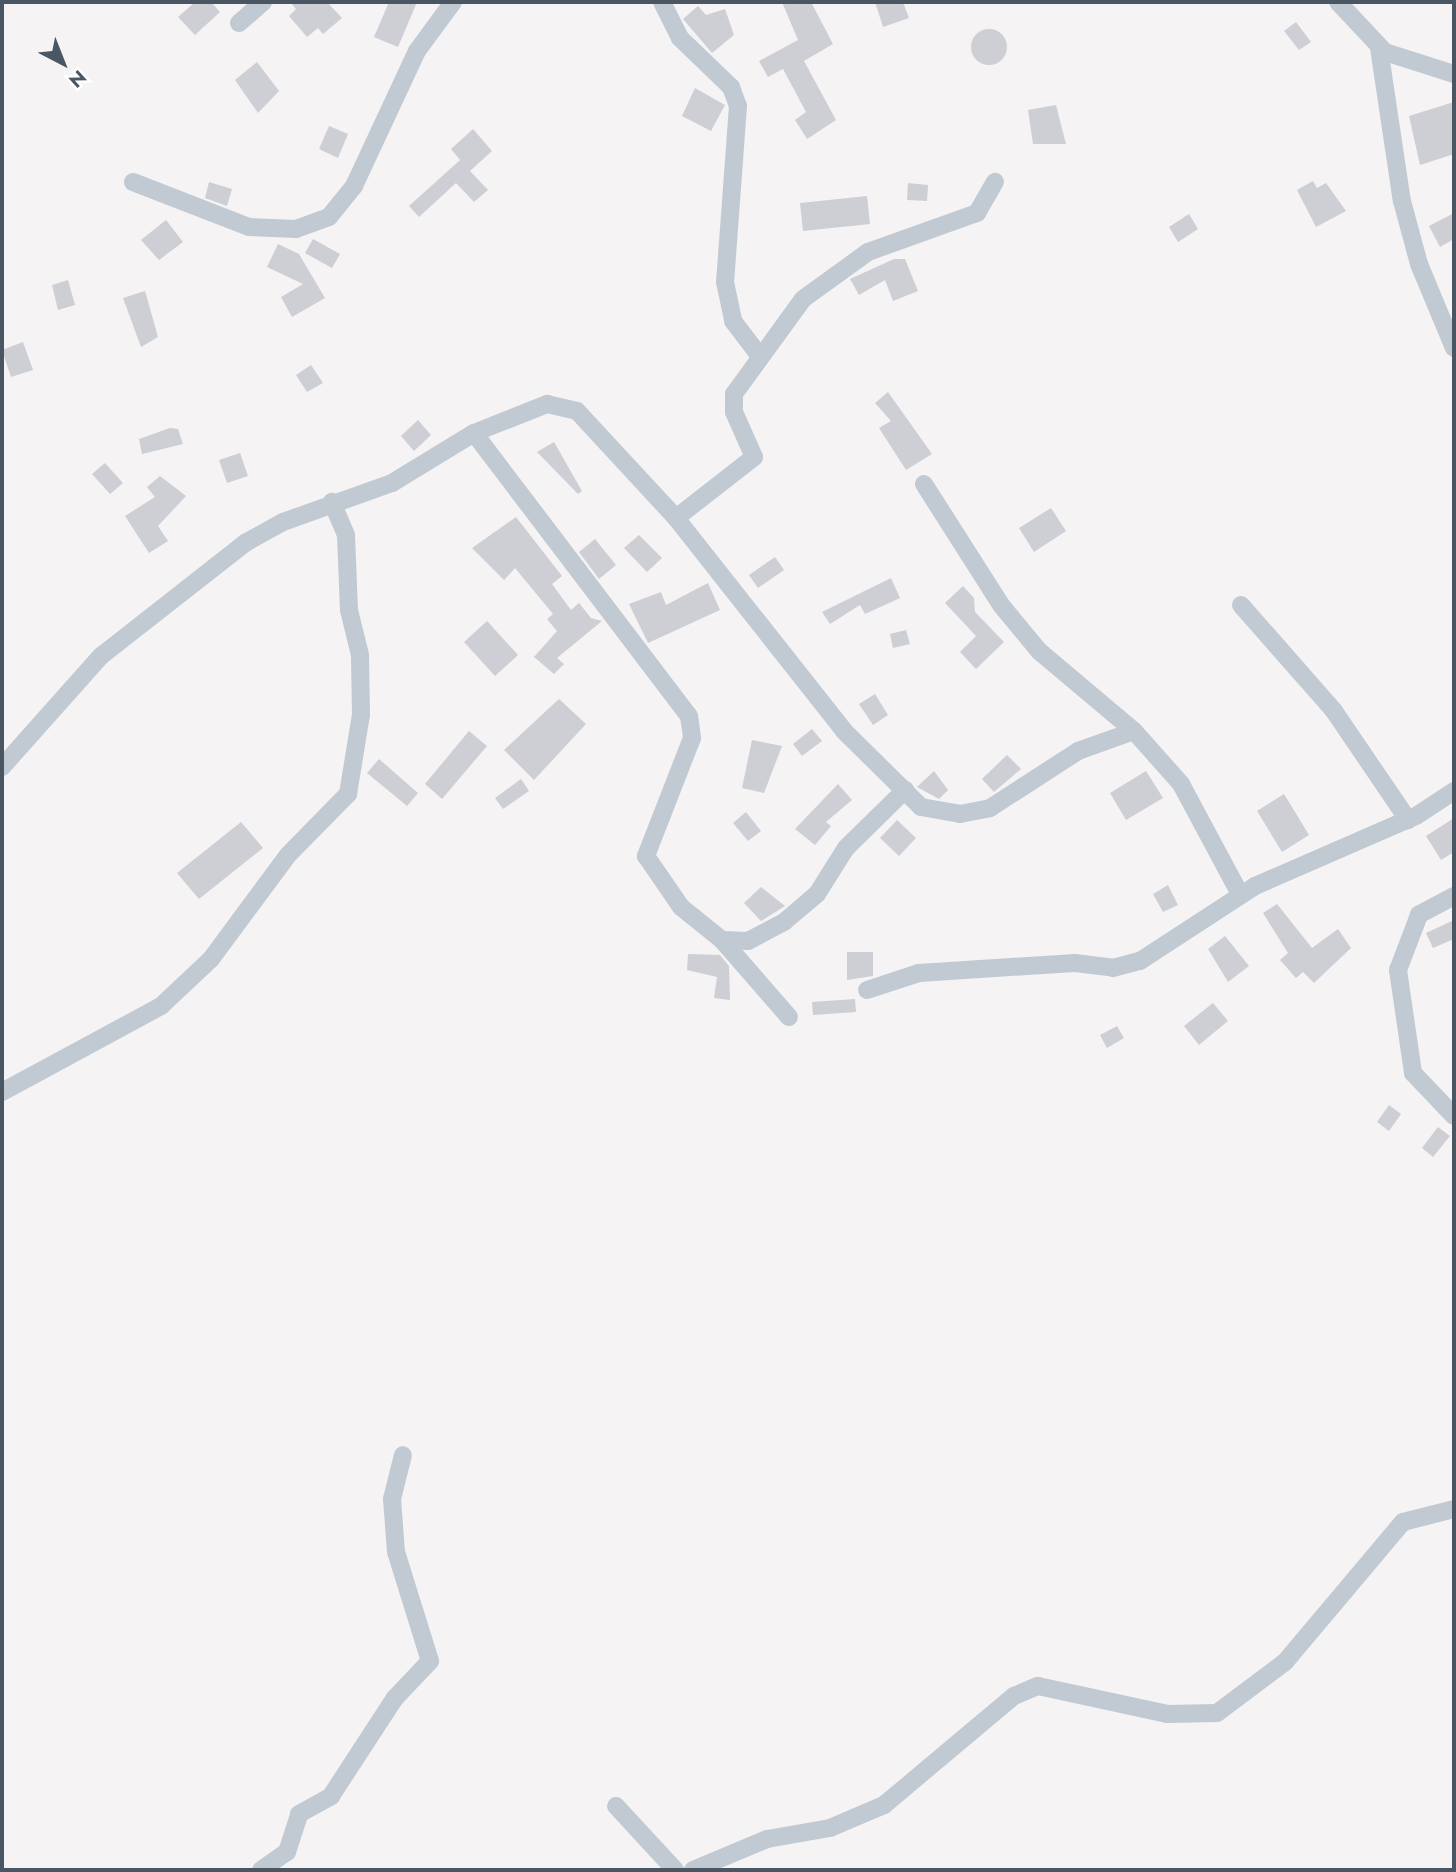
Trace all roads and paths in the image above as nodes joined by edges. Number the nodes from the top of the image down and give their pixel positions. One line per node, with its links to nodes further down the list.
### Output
1 (263, 2): 5 (street)
2 (453, 2): 8 (street)
3 (662, 2): 11 (street)
4 (1338, 2): 6 (street)
5 (239, 23)
6 (1379, 48): 7 (street); 10 (street)
7 (1454, 74)
8 (133, 182)
9 (995, 182): 11 (street)
10 (1454, 348)
11 (759, 355): 15 (street)
12 (474, 433): 14 (street); 15 (street); 24 (street)
13 (924, 484): 17 (street)
14 (332, 502): 18 (street); 27 (street)
15 (676, 518): 19 (street)
16 (1241, 605): 21 (street)
17 (1134, 732): 19 (street); 22 (street)
18 (2, 767)
19 (905, 790): 24 (street)
20 (1454, 791): 21 (street)
21 (1408, 820): 22 (street)
22 (1240, 894): 25 (street)
23 (1454, 895): 28 (street)
24 (722, 940): 26 (street)
25 (867, 990)
26 (789, 1017)
27 (2, 1092)
28 (1454, 1116)
29 (403, 1455): 32 (street)
30 (1454, 1509): 34 (street)
31 (616, 1806): 33 (street)
32 (261, 1870)
33 (675, 1870)
34 (693, 1870)

